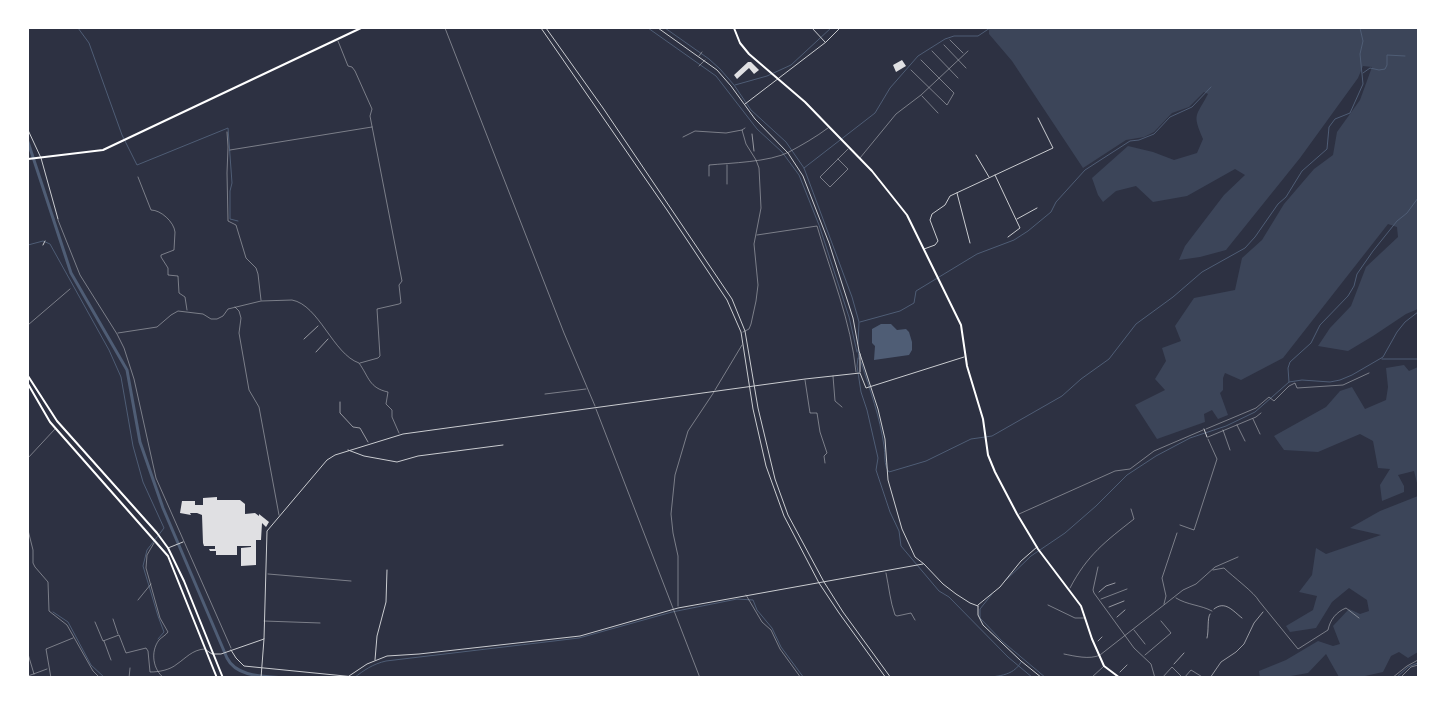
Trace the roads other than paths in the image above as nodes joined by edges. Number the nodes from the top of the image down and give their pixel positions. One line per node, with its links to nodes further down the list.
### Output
1 (360, 28): 9 (main road)
2 (445, 28): 89 (lane)
3 (541, 28): 58 (street)
4 (546, 28): 56 (street)
5 (658, 28): 17 (street)
6 (734, 28): 27 (main road)
7 (812, 28): 11 (street)
8 (840, 28): 11 (street)
9 (337, 39): 33 (lane); 44 (main road)
10 (950, 40): 16 (lane)
11 (826, 42): 27 (street)
12 (944, 45): 20 (lane)
13 (932, 51): 23 (lane)
14 (968, 51): 16 (lane)
15 (702, 52): 17 (lane)
16 (964, 54): 20 (lane)
17 (699, 56): 18 (street)
18 (704, 60): 21 (lane); 30 (street)
19 (921, 60): 25 (lane)
20 (959, 60): 22 (lane); 23 (lane)
21 (699, 66)
22 (966, 68)
23 (949, 69): 25 (lane); 26 (lane)
24 (911, 70): 28 (lane)
25 (940, 78): 28 (lane); 28 (lane)
26 (958, 78)
27 (778, 79): 30 (street); 35 (main road)
28 (930, 87): 29 (lane)
29 (921, 95): 31 (lane); 46 (lane)
30 (744, 105): 42 (street)
31 (938, 113)
32 (1038, 118): 50 (street)
33 (372, 127): 41 (lane); 78 (lane)
34 (745, 128): 37 (lane)
35 (828, 128): 40 (main road); 42 (lane)
36 (28, 130): 44 (street)
37 (742, 130): 39 (lane); 48 (lane)
38 (227, 132): 41 (lane)
39 (683, 137)
40 (849, 148): 45 (lane); 46 (main road)
41 (228, 150): 68 (lane)
42 (788, 152): 48 (lane); 76 (street)
43 (976, 155): 53 (street)
44 (41, 158): 47 (main road); 59 (street)
45 (838, 159): 45 (lane)
46 (859, 159): 66 (main road)
47 (28, 160)
48 (756, 160): 49 (lane); 61 (lane)
49 (727, 164): 51 (lane); 54 (lane)
50 (995, 174): 53 (street); 60 (street)
51 (709, 176)
52 (138, 177): 70 (lane)
53 (989, 177): 55 (street)
54 (727, 184)
55 (957, 192): 64 (street); 66 (street)
56 (671, 207): 58 (street); 72 (street)
57 (1037, 208): 60 (street)
58 (667, 210): 73 (street)
59 (58, 219): 74 (lane)
60 (1017, 219): 62 (street)
61 (755, 235): 72 (lane); 79 (lane)
62 (1008, 237)
63 (45, 240): 65 (street)
64 (970, 243)
65 (43, 245)
66 (924, 249): 77 (main road)
67 (70, 289): 71 (lane)
68 (261, 301): 69 (lane); 78 (lane)
69 (235, 307): 70 (lane); 111 (lane)
70 (187, 312): 74 (lane)
71 (28, 325)
72 (745, 331): 73 (lane); 87 (street)
73 (741, 332): 75 (street)
74 (116, 334): 116 (lane)
75 (743, 343): 86 (street); 90 (lane)
76 (859, 351): 81 (street); 88 (street)
77 (964, 356): 88 (street); 110 (main road)
78 (359, 363): 101 (lane)
79 (856, 373): 81 (street); 83 (street)
80 (1369, 373): 98 (lane)
81 (860, 374): 88 (street)
82 (28, 376): 117 (main road)
83 (833, 376): 84 (street); 92 (lane)
84 (805, 379): 87 (street); 108 (lane)
85 (28, 384): 97 (main road)
86 (749, 386): 87 (street); 90 (street); 131 (street)
87 (754, 386): 129 (street)
88 (870, 387): 122 (street)
89 (587, 389): 91 (lane); 93 (lane)
90 (715, 390): 93 (street); 141 (lane)
91 (545, 394)
92 (842, 406)
93 (596, 407): 101 (street); 142 (lane)
94 (1261, 413): 95 (lane)
95 (1253, 418): 96 (lane); 100 (lane)
96 (1237, 424): 99 (lane); 103 (lane)
97 (56, 428): 107 (lane); 115 (main road)
98 (1204, 430): 102 (street); 110 (lane)
99 (1223, 430): 102 (lane); 106 (lane)
100 (1260, 434)
101 (400, 435): 105 (street)
102 (1207, 437): 112 (lane)
103 (1245, 441)
104 (503, 445): 105 (street)
105 (348, 450): 111 (street)
106 (1230, 450)
107 (28, 458)
108 (825, 463)
109 (1131, 509): 133 (lane)
110 (1017, 514): 118 (main road)
111 (279, 515): 127 (street)
112 (1180, 525)
113 (28, 530): 120 (lane)
114 (1177, 533): 139 (lane)
115 (155, 541): 130 (lane); 159 (main road)
116 (183, 542): 117 (street); 160 (lane)
117 (168, 548): 162 (main road)
118 (1037, 548): 133 (main road); 140 (street)
119 (1238, 557): 125 (lane)
120 (33, 563): 121 (lane); 155 (lane)
121 (28, 564)
122 (924, 564): 126 (street); 140 (street)
123 (1098, 567): 137 (lane)
124 (387, 570): 168 (street)
125 (1212, 570): 135 (lane); 145 (lane)
126 (886, 571): 129 (street); 147 (lane)
127 (265, 573): 128 (lane); 148 (street)
128 (351, 581)
129 (824, 582): 131 (street); 192 (street)
130 (151, 583): 136 (lane); 174 (lane)
131 (819, 583): 134 (street); 191 (street)
132 (1127, 588): 137 (lane)
133 (1069, 589): 144 (main road)
134 (746, 595): 141 (street); 190 (lane)
135 (1175, 597): 139 (lane); 143 (lane)
136 (138, 600)
137 (1100, 600): 154 (lane)
138 (1048, 605): 144 (lane)
139 (1164, 605): 152 (lane)
140 (978, 606): 193 (street)
141 (678, 608): 142 (street)
142 (673, 609): 168 (street); 189 (lane)
143 (1212, 611)
144 (1085, 618): 164 (main road)
145 (1359, 618)
146 (113, 619): 153 (lane)
147 (915, 620)
148 (264, 621): 151 (lane); 156 (street)
149 (1161, 621): 165 (lane)
150 (95, 622): 157 (lane)
151 (320, 622)
152 (1133, 629): 154 (lane); 158 (lane)
153 (119, 635): 157 (lane); 174 (lane)
154 (1126, 635): 164 (lane); 165 (lane)
155 (74, 638): 171 (lane); 182 (lane)
156 (264, 639): 160 (street); 173 (street)
157 (104, 641): 166 (lane)
158 (1145, 644)
159 (206, 649): 162 (street); 174 (lane); 185 (main road)
160 (230, 650): 162 (street); 173 (street)
161 (28, 654): 175 (lane)
162 (212, 654): 186 (main road)
163 (1064, 654): 164 (lane)
164 (1100, 655): 170 (main road)
165 (1144, 656): 195 (lane)
166 (111, 660)
167 (1418, 660): 199 (lane)
168 (375, 661): 177 (street)
169 (1418, 665): 200 (lane)
170 (1104, 666): 180 (main road); 194 (lane)
171 (49, 668): 175 (lane); 181 (lane)
172 (130, 668): 183 (lane)
173 (263, 668): 177 (street); 187 (street)
174 (158, 672): 184 (lane)
175 (34, 674): 176 (lane)
176 (28, 676)
177 (349, 676): 178 (street)
178 (353, 676): 179 (street)
179 (361, 677): 188 (street)
180 (1119, 677)
181 (51, 678)
182 (100, 678)
183 (129, 678)
184 (164, 678)
185 (217, 678)
186 (223, 678)
187 (261, 678)
188 (365, 678)
189 (700, 678)
190 (801, 678)
191 (886, 678)
192 (891, 678)
193 (1042, 678)
194 (1091, 678)
195 (1155, 678)
196 (1162, 678): 197 (lane)
197 (1184, 678): 198 (lane)
198 (1204, 678)
199 (1392, 678)
200 (1400, 678)

